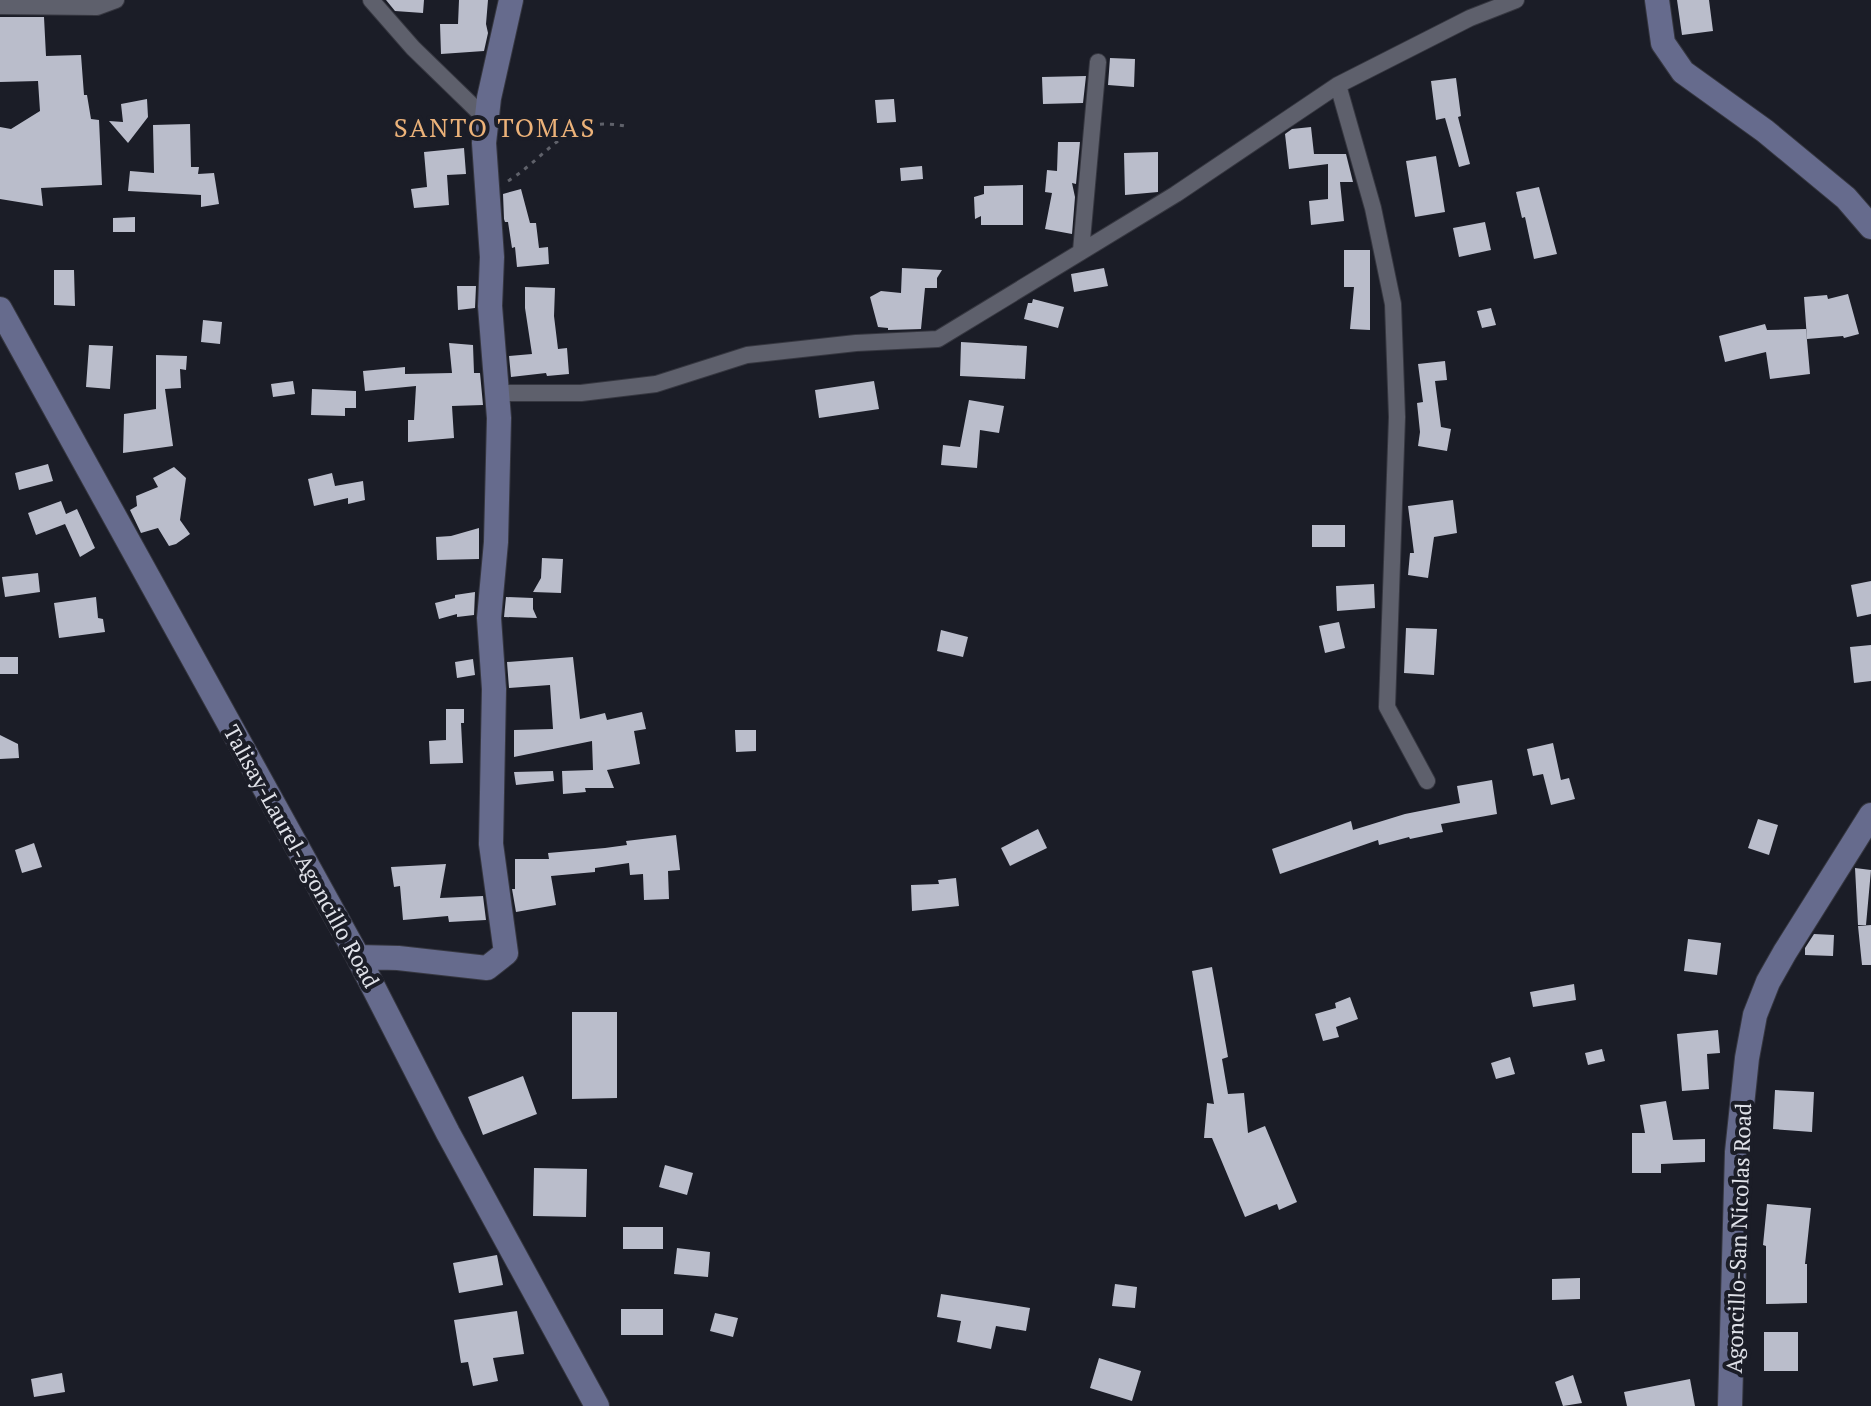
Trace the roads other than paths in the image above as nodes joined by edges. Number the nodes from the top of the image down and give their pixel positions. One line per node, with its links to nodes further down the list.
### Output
1 (116, 0): 6 (street)
2 (371, 0): 10 (street)
3 (511, 0): 10 (main road)
4 (1516, 0): 9 (street)
5 (1657, 0): 11 (main road)
6 (97, 3): 7 (street)
7 (0, 6)
8 (1098, 62): 12 (street)
9 (1338, 85): 12 (street); 15 (street)
10 (485, 118): 14 (main road)
11 (1871, 227)
12 (1081, 251): 14 (street)
13 (0, 309): 17 (main road, Talisay-Laurel-Agoncillo Road)
14 (497, 393): 17 (main road)
15 (1427, 781)
16 (1871, 815): 19 (main road, Agoncillo-San Nicolas Road)
17 (358, 957): 18 (main road, Talisay-Laurel-Agoncillo Road)
18 (597, 1406)
19 (1730, 1406)

